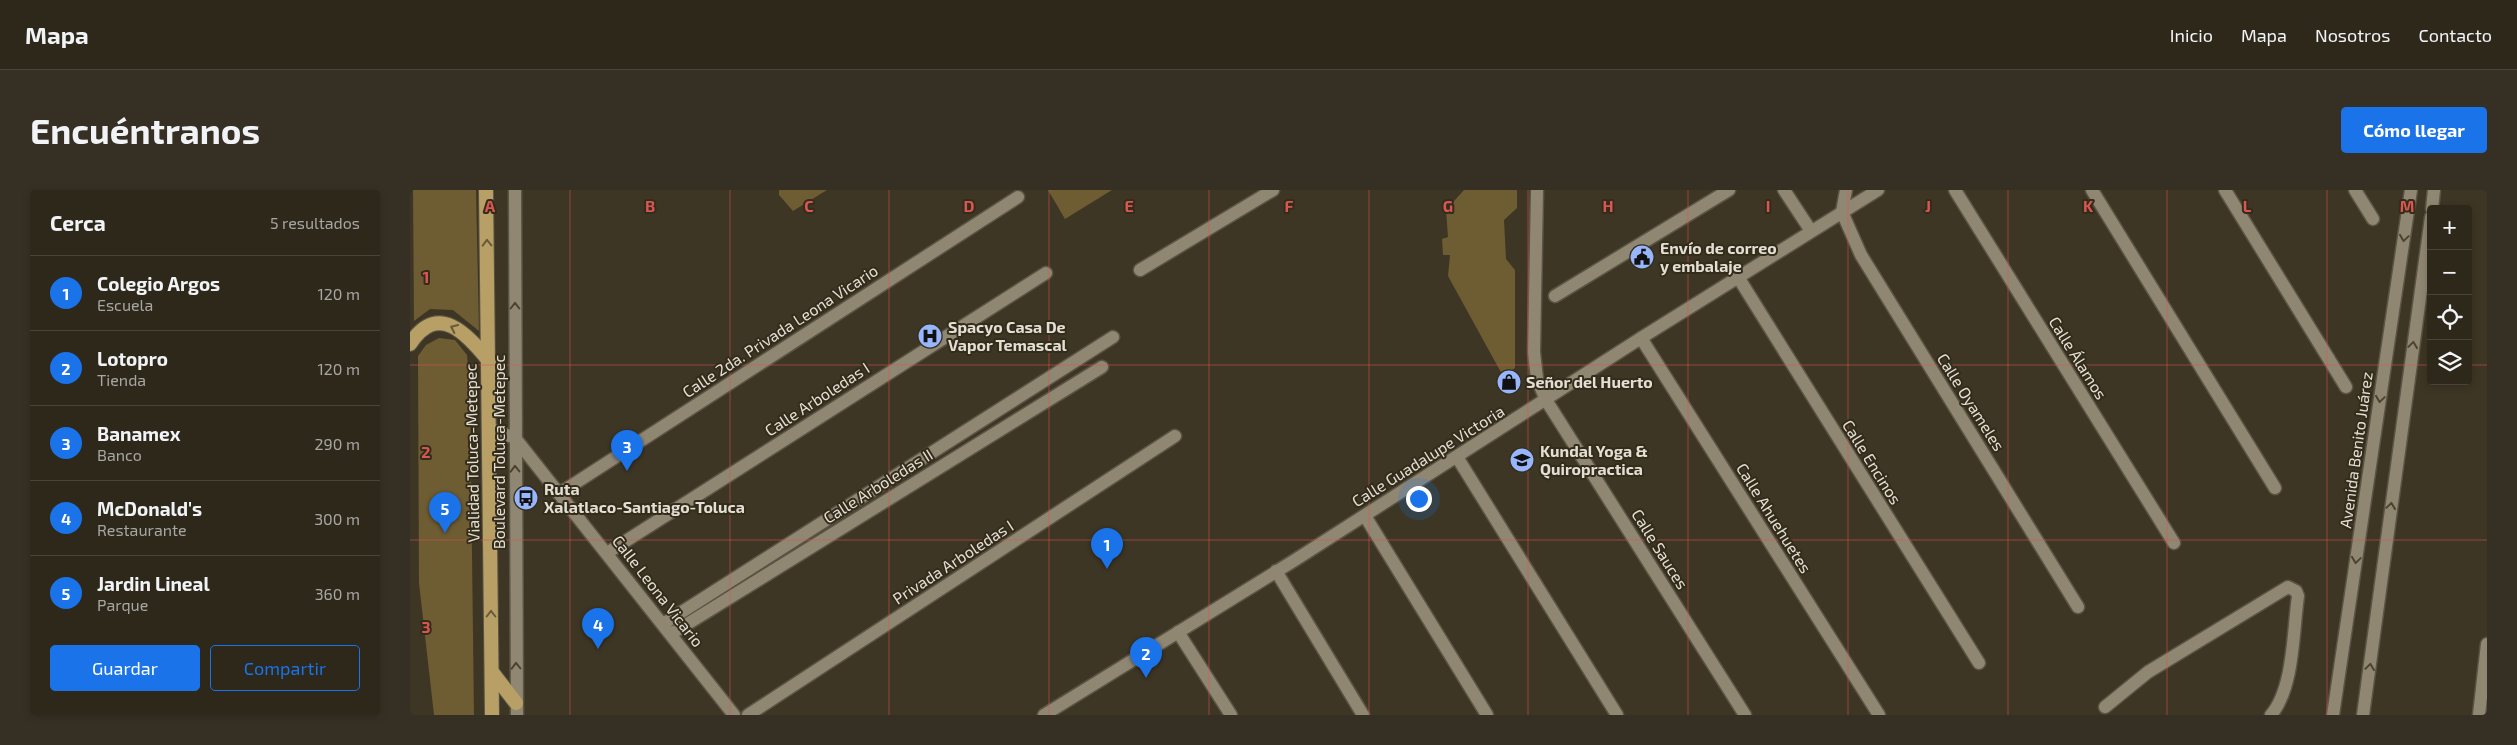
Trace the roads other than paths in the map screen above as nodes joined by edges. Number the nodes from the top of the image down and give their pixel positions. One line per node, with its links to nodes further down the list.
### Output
1 (486, 190): 28 (highway, Vialidad Toluca-Metepec, one-way to 1)
2 (515, 190): 34 (street, Boulevard Toluca-Metepec, one-way to 2)
3 (1273, 190): 21 (street)
4 (1537, 190): 31 (street, Calle Sauces)
5 (1729, 190): 24 (street)
6 (1784, 190): 19 (street)
7 (1846, 190): 17 (street)
8 (1878, 190): 17 (street, Calle Guadalupe Victoria)
9 (1955, 190): 39 (street, Calle Álamos)
10 (2092, 190): 36 (street)
11 (2225, 190): 30 (street)
12 (2355, 190): 18 (street)
13 (2411, 190): 61 (street, Avenida Benito Juárez, one-way to 61)
14 (2434, 190): 16 (street)
15 (1018, 197): 37 (street, Calle 2da. Privada Leona Vicario)
16 (2432, 205)
17 (1842, 212): 19 (street, Calle Guadalupe Victoria); 42 (street, Calle Oyameles)
18 (2373, 218)
19 (1810, 231): 23 (street, Calle Guadalupe Victoria)
20 (2427, 246): 62 (street, one-way to 20)
21 (1140, 270)
22 (1046, 273): 40 (street, Calle Arboledas I)
23 (1738, 277): 26 (street, Calle Guadalupe Victoria); 46 (street, Calle Encinos)
24 (1555, 296)
25 (1113, 337): 43 (street)
26 (1641, 338): 31 (street, Calle Guadalupe Victoria); 59 (street, Calle Ahuehuetes)
27 (410, 344): 28 (highway, one-way to 27)
28 (489, 361): 32 (highway, Vialidad Toluca-Metepec)
29 (1102, 367): 43 (street, Calle Arboledas II)
30 (2346, 386)
31 (1546, 400): 35 (street, Calle Guadalupe Victoria); 58 (street, Calle Sauces)
32 (490, 429): 34 (street); 47 (highway, Vialidad Toluca-Metepec, one-way to 32)
33 (1175, 436): 52 (street, Privada Arboledas I)
34 (515, 438): 37 (street, Calle Leona Vicario); 49 (street, Boulevard Toluca-Metepec, one-way to 34)
35 (1457, 458): 38 (street, Calle Guadalupe Victoria); 57 (street)
36 (2274, 488)
37 (560, 493): 40 (street, Calle Leona Vicario)
38 (1365, 516): 41 (street, Calle Guadalupe Victoria); 56 (street)
39 (2174, 543)
40 (607, 553): 43 (street, Calle Leona Vicario)
41 (1276, 572): 44 (street, Calle Guadalupe Victoria); 55 (street)
42 (2078, 607)
43 (667, 629): 51 (street, Calle Leona Vicario)
44 (1178, 632): 53 (street, Calle Guadalupe Victoria); 54 (street)
45 (2487, 644): 63 (street)
46 (1978, 663)
47 (492, 672): 49 (highway); 50 (highway, Vialidad Toluca-Metepec)
48 (2105, 707): 60 (street)
49 (516, 709)
50 (492, 715)
51 (734, 715)
52 (748, 715)
53 (1044, 715)
54 (1230, 715)
55 (1363, 715)
56 (1487, 715)
57 (1617, 715)
58 (1745, 715)
59 (1879, 715)
60 (2272, 715)
61 (2333, 715)
62 (2363, 715)
63 (2479, 715)

